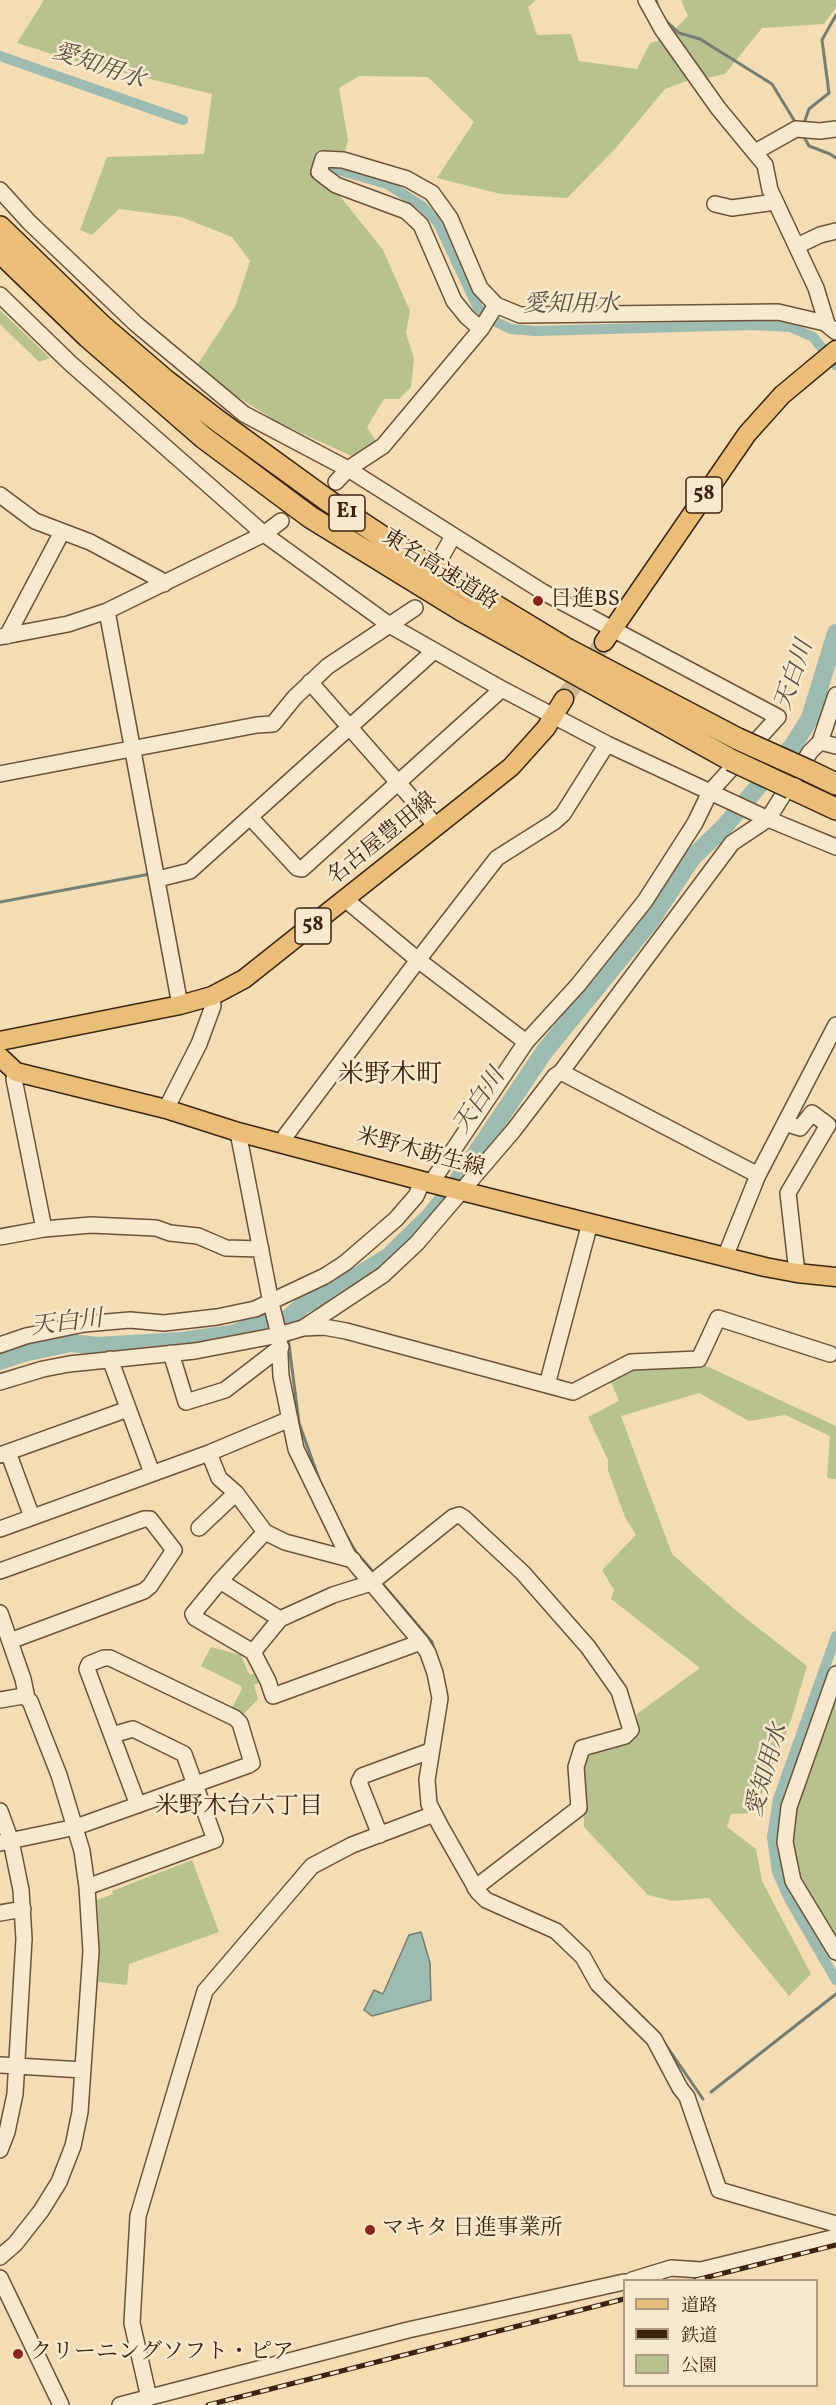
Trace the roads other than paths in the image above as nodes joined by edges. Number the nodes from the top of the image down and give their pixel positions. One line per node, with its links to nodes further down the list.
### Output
1 (646, 0): 3 (street)
2 (836, 129): 3 (street)
3 (755, 152): 5 (street)
4 (0, 190): 16 (street)
5 (775, 202): 6 (street); 9 (street)
6 (715, 204)
7 (0, 227): 44 (highway, 東名高速道路 / E1, bridge)
8 (836, 231): 9 (street)
9 (797, 246): 13 (street)
10 (0, 252): 46 (highway, 東名高速道路 / E1, bridge)
11 (0, 295): 21 (street)
12 (496, 305): 13 (street); 14 (street); 14 (street)
13 (831, 327)
14 (481, 329): 16 (street)
15 (836, 350): 28 (main road, 58)
16 (348, 469): 17 (street); 22 (street)
17 (336, 482)
18 (0, 495): 20 (street)
19 (280, 521): 21 (street)
20 (62, 531): 24 (street); 29 (street)
21 (264, 534): 24 (street); 27 (street)
22 (453, 536): 23 (street); 28 (street)
23 (443, 554)
24 (164, 584): 26 (street)
25 (415, 608): 27 (street)
26 (107, 611): 29 (street); 41 (street)
27 (391, 626): 30 (street); 31 (street)
28 (608, 634): 45 (street)
29 (4, 637)
30 (434, 651): 32 (street); 37 (street)
31 (310, 682): 37 (street); 41 (street)
32 (502, 689): 36 (street); 43 (street)
33 (836, 695): 35 (street)
34 (564, 699): 36 (main road, 名古屋豊田線 / 58)
35 (833, 715): 38 (street)
36 (553, 717): 39 (street); 49 (main road, 名古屋豊田線 / 58)
37 (351, 727): 43 (street); 47 (street)
38 (820, 742): 40 (street); 48 (street)
39 (607, 744): 45 (street); 53 (street)
40 (836, 746)
41 (132, 749): 42 (street); 51 (street)
42 (0, 774)
43 (400, 783): 47 (street); 49 (street)
44 (836, 784)
45 (710, 792): 48 (street); 58 (street)
46 (836, 809)
47 (250, 816): 51 (street)
48 (763, 817): 50 (street); 60 (street)
49 (437, 827): 52 (main road, 名古屋豊田線 / 58)
50 (836, 847)
51 (158, 879): 55 (street)
52 (346, 900): 53 (street); 54 (main road, 名古屋豊田線 / 58)
53 (418, 960): 58 (street); 65 (street)
54 (212, 996): 55 (main road, 名古屋豊田線 / 58); 62 (street)
55 (180, 1005): 57 (main road, 名古屋豊田線 / 58)
56 (836, 1025): 63 (street)
57 (0, 1041)
58 (526, 1041): 67 (street)
59 (0, 1057): 61 (main road, 米野木莇生線)
60 (561, 1071): 66 (street); 68 (street)
61 (16, 1072): 62 (main road, 米野木莇生線); 70 (street)
62 (166, 1109): 64 (main road, 米野木莇生線)
63 (785, 1123): 66 (street); 74 (street)
64 (238, 1132): 65 (main road, 米野木莇生線); 72 (street)
65 (283, 1143): 67 (main road, 米野木莇生線)
66 (758, 1175): 73 (street)
67 (429, 1182): 68 (main road, 米野木莇生線); 76 (street)
68 (460, 1190): 69 (main road, 米野木莇生線); 77 (street)
69 (590, 1223): 73 (main road, 米野木莇生線); 84 (street)
70 (44, 1229): 71 (street); 72 (street)
71 (0, 1238)
72 (261, 1249): 76 (street)
73 (725, 1257): 74 (main road, 米野木莇生線)
74 (797, 1273): 75 (main road, 米野木莇生線)
75 (836, 1277)
76 (271, 1303): 78 (street); 79 (street)
77 (303, 1328): 78 (street); 84 (street)
78 (280, 1341): 80 (street); 80 (street); 86 (street)
79 (0, 1345)
80 (171, 1353): 82 (street)
81 (830, 1354): 84 (street)
82 (110, 1359): 83 (street); 85 (street)
83 (0, 1382)
84 (547, 1385)
85 (128, 1409): 88 (street); 89 (street)
86 (290, 1419): 87 (street); 95 (street)
87 (209, 1453): 89 (street); 90 (street)
88 (4, 1454): 91 (street)
89 (152, 1473): 91 (street)
90 (236, 1493): 93 (street); 94 (street)
91 (32, 1517): 92 (street)
92 (0, 1528)
93 (199, 1528)
94 (265, 1532): 95 (street); 97 (street)
95 (353, 1560): 98 (street)
96 (0, 1571): 101 (street)
97 (220, 1581): 100 (street); 103 (street)
98 (371, 1583): 100 (street); 102 (street); 117 (street)
99 (0, 1613): 101 (street)
100 (280, 1619): 103 (street)
101 (10, 1641): 105 (street)
102 (421, 1642): 103 (street); 108 (street)
103 (253, 1652)
104 (836, 1674): 120 (street)
105 (27, 1698): 106 (street); 113 (street)
106 (0, 1700)
107 (112, 1736): 109 (street); 109 (street); 110 (street)
108 (430, 1751): 112 (street); 114 (street)
109 (196, 1784): 110 (street); 116 (street)
110 (138, 1805): 113 (street)
111 (0, 1811): 115 (street)
112 (434, 1814): 114 (street); 117 (street)
113 (76, 1827): 115 (street); 116 (street)
114 (380, 1835): 131 (street)
115 (5, 1842): 118 (street)
116 (87, 1887): 123 (street)
117 (475, 1888): 125 (street)
118 (23, 1908): 119 (street); 122 (street)
119 (0, 1913)
120 (836, 1952)
121 (0, 2066): 122 (street)
122 (17, 2066): 123 (street); 124 (street)
123 (83, 2070): 127 (street)
124 (0, 2150)
125 (836, 2224)
126 (836, 2237): 129 (street)
127 (0, 2257)
128 (0, 2278): 132 (street)
129 (635, 2279)
130 (623, 2282): 131 (street)
131 (148, 2398): 133 (street)
132 (61, 2405)
133 (120, 2405)

